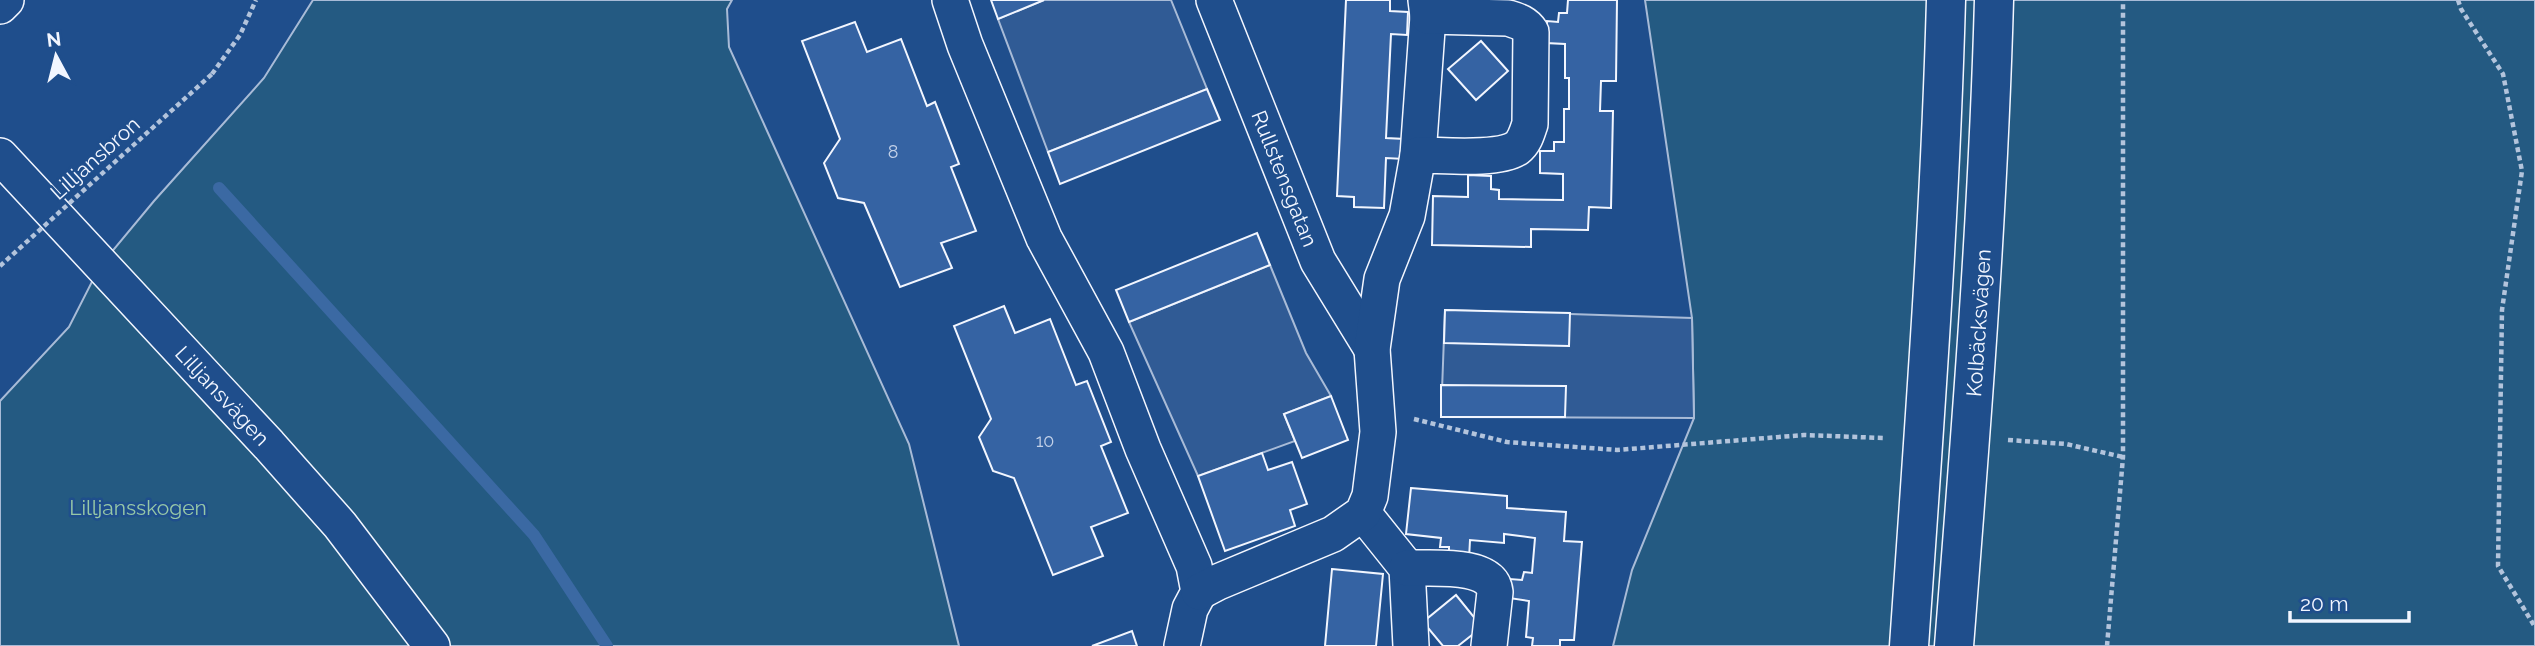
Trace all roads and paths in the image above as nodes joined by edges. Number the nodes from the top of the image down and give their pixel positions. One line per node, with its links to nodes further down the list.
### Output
1 (6, 0): 9 (street)
2 (256, 0): 13 (path, Lilljansbron, bridge)
3 (950, 0): 21 (street)
4 (1214, 0): 14 (street, Rullstensgatan)
5 (1947, 0): 27 (highway)
6 (1994, 0): 28 (highway, Kolbäcksvägen)
7 (2123, 0): 18 (path)
8 (2458, 0): 22 (path)
9 (0, 6)
10 (1427, 8): 11 (street); 11 (street)
11 (1418, 155): 14 (street)
12 (0, 156): 23 (street, Lilljansvägen)
13 (0, 266)
14 (1372, 348): 15 (street)
15 (1375, 389): 16 (path); 19 (street)
16 (1884, 438)
17 (2000, 440): 18 (path)
18 (2123, 457): 29 (path)
19 (1363, 513): 20 (street); 21 (street)
20 (1406, 568): 25 (street); 26 (street)
21 (1199, 592): 24 (street)
22 (2535, 627)
23 (432, 646)
24 (1182, 646)
25 (1411, 646)
26 (1489, 646)
27 (1909, 646)
28 (1954, 646)
29 (2107, 646)

